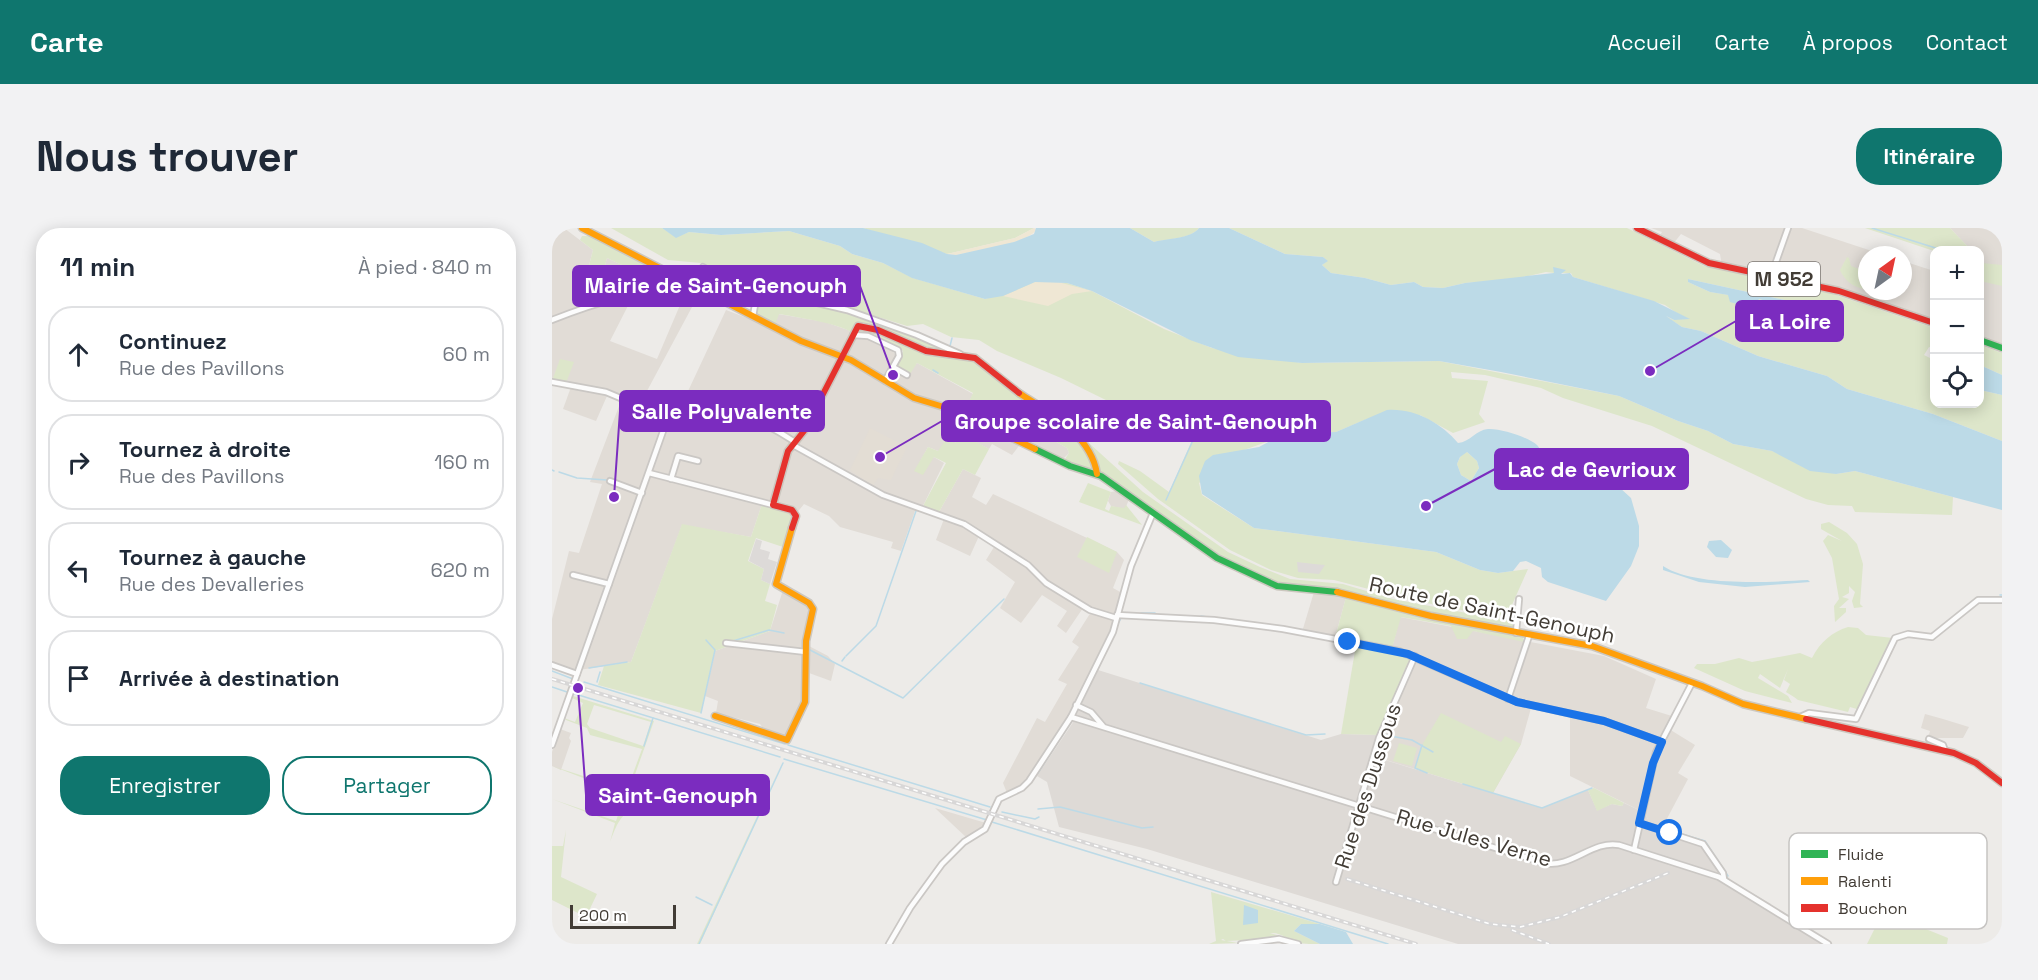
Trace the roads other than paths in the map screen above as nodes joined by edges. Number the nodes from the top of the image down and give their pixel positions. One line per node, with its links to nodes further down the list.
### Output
1 (582, 228): 7 (street, Route de Saint-Genouph)
2 (1637, 228): 5 (street, M 952)
3 (1788, 228): 5 (street)
4 (703, 267): 6 (street)
5 (1771, 276): 10 (street, M 952)
6 (731, 285): 8 (street); 14 (street)
7 (714, 297): 8 (street, Route de Saint-Genouph); 9 (street)
8 (753, 316): 15 (street, Route de Saint-Genouph)
9 (552, 320)
10 (1930, 320)
11 (853, 335): 14 (street); 15 (street); 16 (street)
12 (1984, 341): 13 (street)
13 (2002, 348)
14 (960, 354): 24 (street)
15 (843, 356): 18 (street, Route de Saint-Genouph); 21 (street)
16 (893, 367): 17 (street); 18 (street)
17 (907, 375)
18 (885, 381): 24 (street, Route de Saint-Genouph)
19 (552, 382): 20 (street)
20 (668, 418): 21 (street); 23 (street)
21 (794, 444): 28 (street); 34 (street)
22 (698, 461): 25 (street)
23 (649, 473): 25 (street); 27 (street)
24 (1096, 474): 29 (street, Route de Saint-Genouph)
25 (671, 479): 28 (street)
26 (610, 481): 27 (street)
27 (642, 493): 31 (street)
28 (773, 505): 38 (street)
29 (1153, 513): 34 (street); 35 (street, Route de Saint-Genouph)
30 (573, 574): 31 (street)
31 (609, 584): 41 (street)
32 (1519, 599): 35 (street)
33 (2002, 600): 47 (street)
34 (1117, 617): 39 (street); 44 (street)
35 (1516, 633): 36 (street, Route de Saint-Genouph)
36 (1529, 636): 42 (street, Route de Saint-Genouph); 43 (street)
37 (726, 643): 38 (street)
38 (806, 652): 45 (street)
39 (1414, 656): 43 (street); 54 (street, Rue des Dussous)
40 (552, 665): 41 (street)
41 (577, 674): 51 (street)
42 (1692, 683): 47 (street, Route de Saint-Genouph); 50 (street)
43 (1508, 699): 50 (street)
44 (1076, 705): 46 (street); 48 (street, Rue Jules Verne)
45 (715, 716)
46 (1071, 717): 48 (street, Rue Jules Verne); 61 (street)
47 (1800, 717): 52 (street, Route de Saint-Genouph)
48 (1105, 728): 54 (street, Rue Jules Verne)
49 (1929, 739): 52 (street)
50 (1662, 742): 55 (street)
51 (552, 745)
52 (1946, 751): 53 (street, Route de Saint-Genouph)
53 (2002, 782)
54 (1358, 806): 56 (street, Rue Jules Verne); 58 (street, Rue des Dussous)
55 (1639, 823): 56 (street); 57 (street)
56 (1634, 850): 57 (street, Rue Jules Verne)
57 (1724, 879): 59 (street, Rue Jules Verne)
58 (1336, 882)
59 (1789, 920)
60 (1804, 929): 64 (street, Rue Jules Verne)
61 (889, 944)
62 (1241, 944): 63 (street)
63 (1298, 944)
64 (1828, 944)

